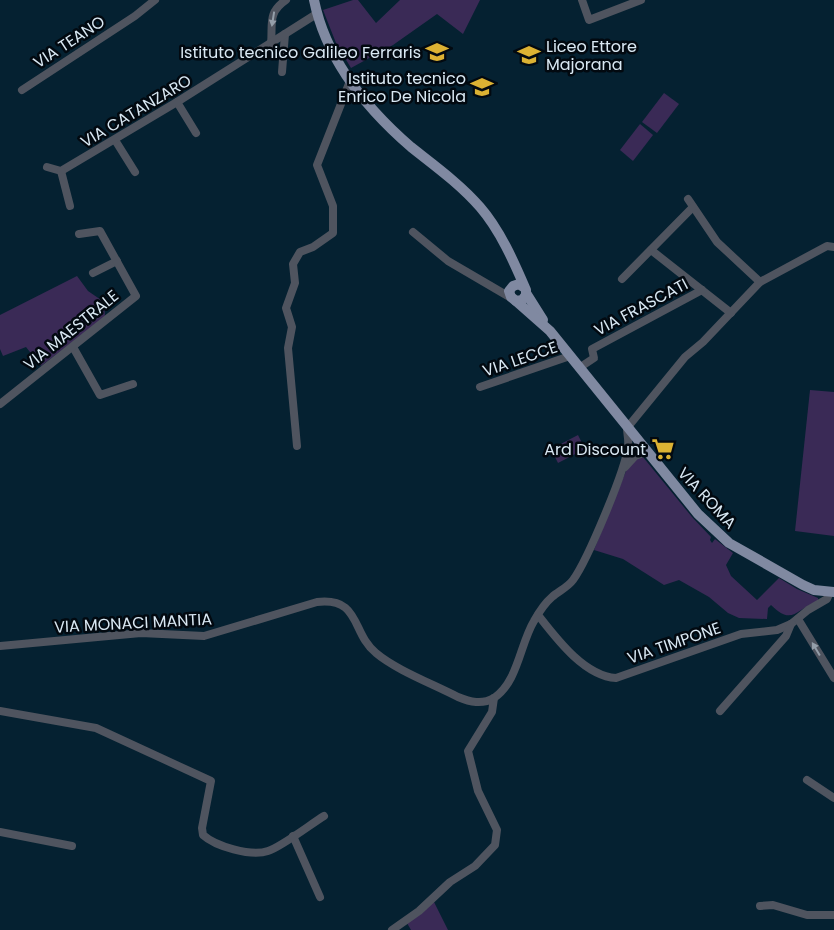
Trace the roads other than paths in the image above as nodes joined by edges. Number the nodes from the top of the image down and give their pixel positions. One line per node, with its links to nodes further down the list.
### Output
1 (155, 0): 11 (street, VIA TEANO)
2 (286, 0): 8 (street, one-way to 8)
3 (314, 0): 6 (main road)
4 (582, 0): 5 (street)
5 (641, 0)
6 (318, 13): 7 (street, VIA CATANZARO); 10 (main road)
7 (285, 34): 8 (street, VIA CATANZARO); 9 (street)
8 (271, 44): 12 (street, VIA CATANZARO)
9 (282, 72)
10 (350, 81): 25 (main road); 45 (street)
11 (22, 90)
12 (177, 102): 13 (street); 14 (street, VIA CATANZARO)
13 (196, 133)
14 (115, 140): 16 (street, VIA CATANZARO); 17 (street)
15 (47, 167): 16 (street)
16 (61, 171): 19 (street)
17 (135, 172)
18 (688, 198): 20 (street)
19 (70, 206)
20 (693, 207): 24 (street); 29 (street)
21 (413, 232): 30 (street)
22 (79, 234): 26 (street)
23 (834, 247): 29 (street)
24 (651, 250): 28 (street); 33 (street)
25 (506, 251): 31 (main road); 32 (main road)
26 (117, 261): 27 (street); 37 (street, VIA MAESTRALE)
27 (93, 273)
28 (622, 279)
29 (760, 282): 35 (street)
30 (488, 286): 31 (street); 34 (street)
31 (512, 287): 32 (main road); 34 (main road)
32 (525, 290): 34 (main road); 36 (main road)
33 (702, 290): 35 (street); 39 (street, VIA FRASCATI)
34 (514, 300): 36 (main road)
35 (731, 313): 43 (street)
36 (550, 331): 38 (main road, VIA ROMA)
37 (74, 347): 40 (street); 42 (street, VIA MAESTRALE)
38 (570, 356): 39 (main road, VIA ROMA); 41 (street, VIA LECCE)
39 (579, 368): 43 (main road, VIA ROMA)
40 (133, 384)
41 (480, 387)
42 (0, 404)
43 (627, 428): 44 (main road, VIA ROMA)
44 (638, 445): 46 (street); 46 (street); 47 (main road, VIA ROMA)
45 (297, 446)
46 (619, 478): 48 (street)
47 (832, 592): 49 (street, VIA TIMPONE)
48 (538, 615): 49 (street, VIA TIMPONE); 52 (street)
49 (795, 622): 51 (street, one-way to 49); 53 (street)
50 (0, 646): 52 (street, VIA MONACI MANTIA)
51 (834, 678)
52 (494, 698): 64 (street)
53 (720, 710)
54 (0, 711): 59 (street)
55 (807, 780): 56 (street)
56 (834, 798)
57 (324, 816): 59 (street)
58 (0, 832): 60 (street)
59 (293, 836): 61 (street)
60 (72, 846)
61 (320, 897)
62 (760, 906): 63 (street)
63 (834, 916)
64 (392, 930)

